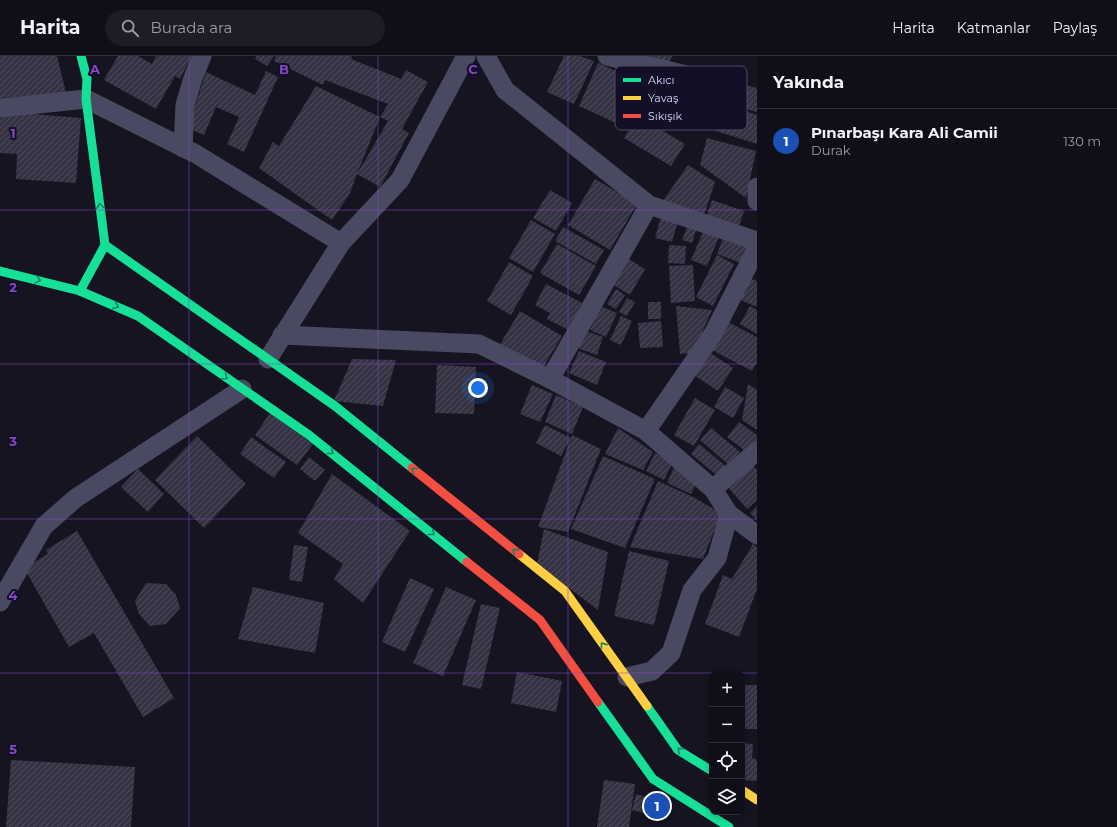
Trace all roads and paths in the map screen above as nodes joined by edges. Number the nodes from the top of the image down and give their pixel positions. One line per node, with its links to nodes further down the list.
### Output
1 (81, 56): 7 (main road)
2 (202, 56): 9 (street)
3 (466, 56): 14 (street)
4 (486, 56): 12 (street)
5 (607, 56): 6 (street)
6 (649, 66)
7 (86, 99): 8 (street); 9 (street); 15 (main road, one-way to 7)
8 (0, 108)
9 (183, 148): 14 (street)
10 (757, 187): 11 (street)
11 (757, 201)
12 (649, 205): 13 (street); 21 (street)
13 (757, 241)
14 (341, 243): 19 (street)
15 (104, 245): 18 (main road); 20 (main road)
16 (757, 248): 23 (street)
17 (0, 270): 18 (main road, one-way to 18)
18 (80, 291): 22 (main road, one-way to 22)
19 (282, 335): 20 (street); 21 (street)
20 (268, 359): 29 (main road, one-way to 20)
21 (550, 379): 23 (street)
22 (242, 389): 28 (street); 33 (main road, one-way to 33)
23 (646, 431): 25 (street)
24 (757, 451): 25 (street)
25 (713, 489): 26 (street)
26 (729, 514): 27 (street); 29 (street)
27 (757, 535)
28 (0, 602)
29 (626, 678): 30 (main road, one-way to 29)
30 (709, 769)
31 (745, 792): 32 (main road)
32 (757, 800)
33 (729, 827)

